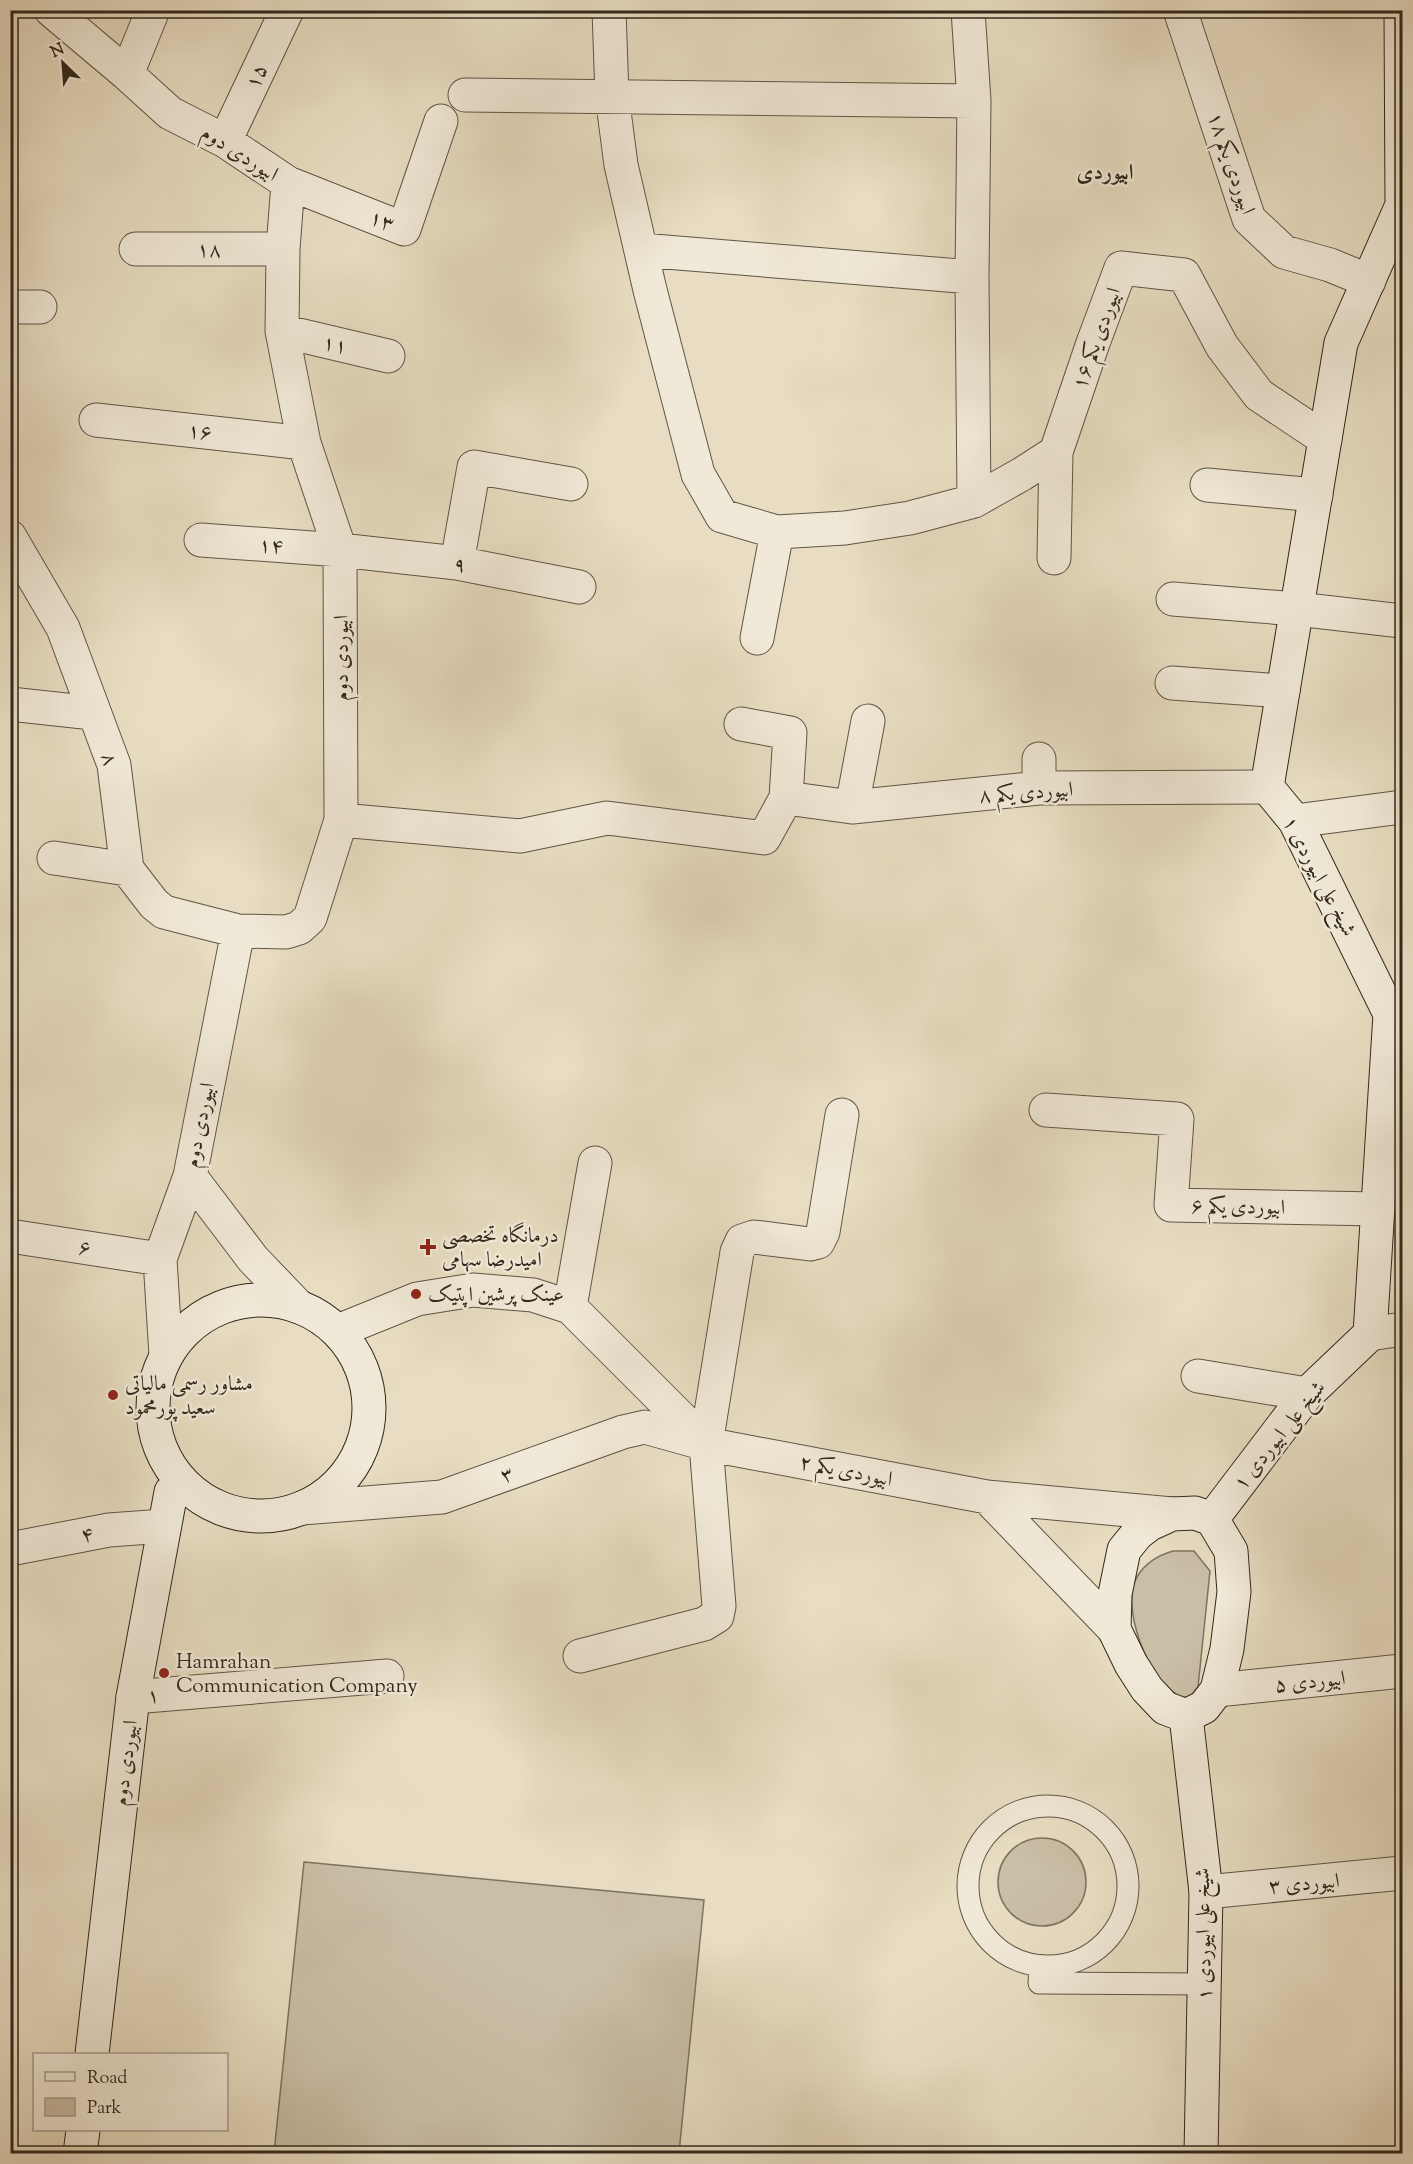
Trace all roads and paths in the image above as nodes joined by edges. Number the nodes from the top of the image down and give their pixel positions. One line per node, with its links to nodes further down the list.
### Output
1 (51, 10): 8 (street, ابیوردی دوم)
2 (153, 10): 8 (street)
3 (287, 10): 14 (street, ۱۵)
4 (609, 10): 10 (street)
5 (968, 10): 11 (street)
6 (1180, 10): 21 (street, ۱۸ ابیوردی یکم)
7 (1401, 10): 12 (street)
8 (127, 74): 14 (street, ابیوردی دوم)
9 (465, 95): 10 (street)
10 (612, 96): 11 (street); 19 (street)
11 (974, 101): 20 (street)
12 (1402, 101): 16 (street)
13 (441, 121): 15 (street, ۱۳)
14 (225, 141): 15 (street, ابیوردی دوم)
15 (288, 183): 18 (street, ابیوردی دوم)
16 (1402, 205): 21 (street)
17 (136, 249): 18 (street, ۱۸)
18 (283, 249): 22 (street, ابیوردی دوم)
19 (640, 250): 20 (street); 32 (street)
20 (972, 277): 31 (street)
21 (1369, 281): 25 (street)
22 (282, 332): 23 (street, ۱۱); 26 (street, ابیوردی دوم)
23 (388, 356)
24 (96, 420): 26 (street, ۱۶)
25 (1325, 439): 27 (street, ۱۶ ابیوردی یکم); 30 (street)
26 (304, 443): 35 (street, ابیوردی دوم)
27 (1056, 452): 31 (street); 36 (street)
28 (571, 484): 37 (street)
29 (1207, 484): 30 (street)
30 (1316, 495): 40 (street)
31 (974, 501): 32 (street)
32 (777, 532): 42 (street)
33 (10, 537): 46 (street, ۸)
34 (201, 540): 35 (street, ۱۴)
35 (340, 550): 37 (street, ۹); 53 (street, ابیوردی دوم)
36 (1054, 558)
37 (457, 563): 38 (street, ۹)
38 (579, 587)
39 (1173, 599): 40 (street)
40 (1297, 609): 41 (street); 44 (street)
41 (1402, 621)
42 (757, 638)
43 (1172, 683): 44 (street)
44 (1283, 692): 49 (street)
45 (10, 704): 46 (street)
46 (93, 713): 56 (street, ۸)
47 (868, 722): 51 (street)
48 (741, 724): 50 (street)
49 (1267, 787): 51 (street, ۸ ابیوردی یکم); 54 (street, شیخ علی ابیوردی ۱)
50 (786, 798): 51 (street, ۸ ابیوردی یکم); 53 (street)
51 (852, 807)
52 (1402, 807): 54 (street)
53 (341, 820): 57 (street, ابیوردی دوم)
54 (1295, 821): 62 (street, شیخ علی ابیوردی ۱)
55 (54, 858): 56 (street)
56 (127, 869): 57 (street)
57 (238, 931): 61 (street, ابیوردی دوم)
58 (1046, 1110): 62 (street, ۶ ابیوردی یکم)
59 (842, 1115): 73 (street)
60 (595, 1163): 66 (street)
61 (190, 1176): 64 (street, ابیوردی دوم); 65 (street)
62 (1378, 1209): 69 (street, شیخ علی ابیوردی ۱)
63 (10, 1236): 64 (street, ۶)
64 (160, 1259): 70 (street, ابیوردی دوم)
65 (299, 1307): 68 (street); 70 (street)
66 (570, 1307): 68 (street); 73 (street)
67 (1402, 1329): 69 (street)
68 (338, 1331): 76 (street)
69 (1370, 1334): 72 (street, شیخ علی ابیوردی ۱)
70 (166, 1356): 74 (street)
71 (1198, 1376): 72 (street)
72 (1307, 1394): 78 (street, شیخ علی ابیوردی ۱)
73 (706, 1444): 75 (street, ۲ ابیوردی یکم); 76 (street, ۳); 82 (street)
74 (172, 1483): 76 (street); 79 (street, ابیوردی دوم)
75 (987, 1497): 77 (street, ۲ ابیوردی یکم); 81 (street)
76 (302, 1508)
77 (1172, 1514): 78 (street); 81 (street)
78 (1212, 1520): 85 (street)
79 (164, 1526): 80 (street, ۴); 86 (street, ابیوردی دوم)
80 (10, 1549)
81 (1114, 1629): 87 (street)
82 (580, 1656)
83 (1402, 1671): 85 (street, ۵ ابیوردی)
84 (387, 1676): 86 (street, ۱)
85 (1217, 1690): 87 (street)
86 (133, 1697): 92 (street, ابیوردی دوم)
87 (1185, 1716): 89 (street, شیخ علی ابیوردی ۱)
88 (1402, 1873): 89 (street, ۳ ابیوردی)
89 (1206, 1892): 91 (street, شیخ علی ابیوردی ۱)
90 (1040, 1966): 90 (lane); 91 (lane)
91 (1204, 1984): 95 (street, شیخ علی ابیوردی ۱)
92 (92, 2053)
93 (83, 2131): 94 (street)
94 (80, 2154)
95 (1201, 2154)

